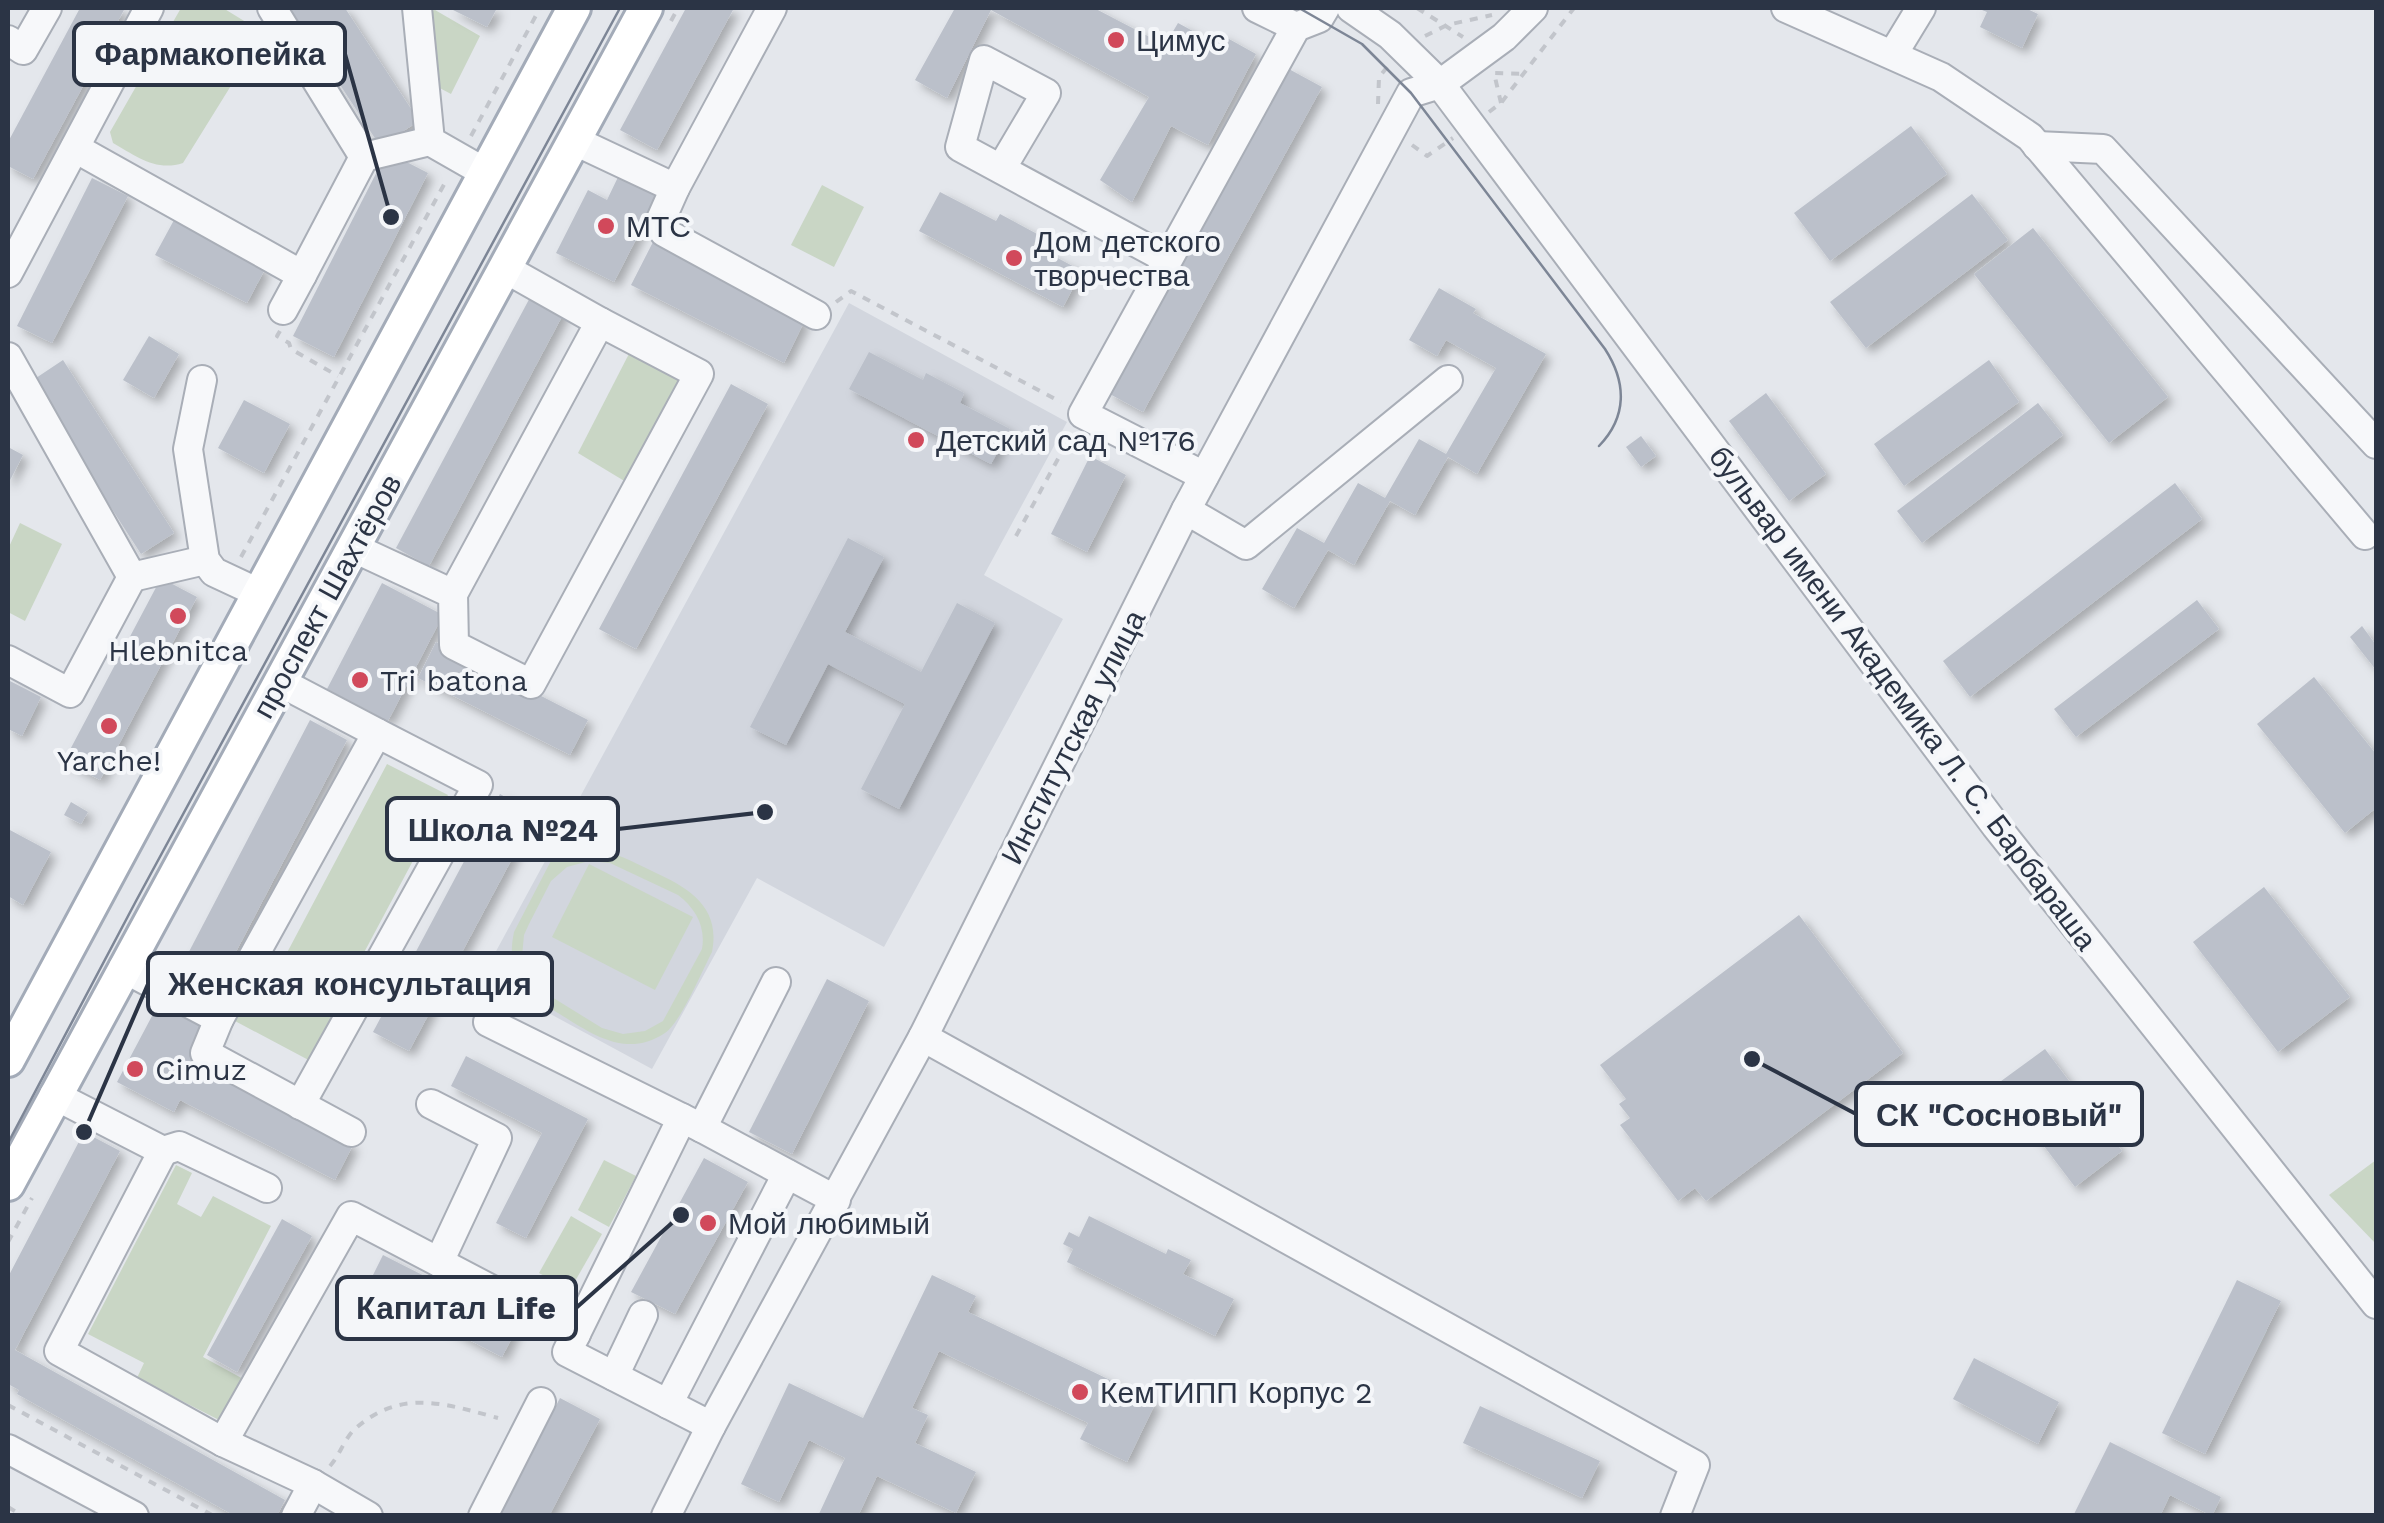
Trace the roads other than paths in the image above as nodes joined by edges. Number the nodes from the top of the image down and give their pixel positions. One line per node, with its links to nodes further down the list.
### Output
1 (47, 8): 15 (street)
2 (149, 8): 21 (street)
3 (272, 8): 22 (street)
4 (417, 8): 19 (street)
5 (574, 8): 23 (main road, проспект Шахтёров)
6 (646, 8): 18 (main road, проспект Шахтёров)
7 (772, 8): 25 (street)
8 (1257, 8): 14 (street)
9 (1324, 8): 14 (street)
10 (1350, 8): 17 (street, бульвар имени Академика Л. С. Барбараша)
11 (1534, 8): 17 (street, Институтская улица)
12 (1788, 8): 16 (street)
13 (1921, 8): 16 (street)
14 (1296, 28): 26 (street)
15 (8, 40)
16 (1893, 54): 20 (street)
17 (1440, 84): 37 (street, Институтская улица); 66 (street, бульвар имени Академика Л. С. Барбараша)
18 (573, 140): 25 (street); 27 (main road, проспект Шахтёров)
19 (430, 141): 22 (street); 23 (street)
20 (2037, 146): 36 (street); 39 (street)
21 (76, 148): 28 (street); 29 (street)
22 (364, 157): 29 (street)
23 (473, 165): 43 (main road, проспект Шахтёров)
24 (1001, 169): 26 (street)
25 (675, 188): 31 (street)
26 (1167, 258): 37 (street)
27 (504, 268): 32 (street); 40 (main road, проспект Шахтёров)
28 (8, 274)
29 (302, 275): 30 (street)
30 (283, 310)
31 (816, 315)
32 (600, 322): 44 (street); 44 (street)
33 (8, 357): 42 (street)
34 (202, 380): 41 (street)
35 (1448, 380): 38 (street)
36 (2376, 444)
37 (1204, 476): 38 (street, Институтская улица)
38 (1186, 510): 53 (street, Институтская улица)
39 (2364, 535)
40 (354, 548): 44 (street); 46 (main road, проспект Шахтёров)
41 (205, 560): 42 (street); 43 (street)
42 (132, 577): 45 (street)
43 (259, 594): 50 (main road, проспект Шахтёров)
44 (452, 594)
45 (8, 660)
46 (280, 682): 47 (street); 48 (main road, проспект Шахтёров)
47 (377, 733): 51 (street); 56 (street)
48 (123, 968): 51 (street); 55 (main road, проспект Шахтёров)
49 (776, 982): 58 (street)
50 (18, 1015): 54 (main road, проспект Шахтёров)
51 (218, 1019): 56 (street)
52 (488, 1022): 58 (street)
53 (923, 1037): 64 (street, Институтская улица); 81 (street)
54 (8, 1060)
55 (54, 1095): 60 (street); 62 (main road, проспект Шахтёров)
56 (300, 1104): 59 (street)
57 (431, 1104): 65 (street)
58 (692, 1123): 61 (street); 68 (street)
59 (350, 1132)
60 (163, 1151): 63 (street); 73 (street)
61 (787, 1174): 64 (street); 71 (street)
62 (8, 1184)
63 (267, 1188)
64 (836, 1200): 72 (street, Институтская улица)
65 (439, 1262): 68 (street); 73 (street)
66 (2376, 1304)
67 (643, 1315): 69 (street)
68 (568, 1350): 69 (street)
69 (614, 1376): 71 (street)
70 (541, 1402): 79 (street)
71 (668, 1404): 72 (street)
72 (711, 1426): 80 (street, Институтская улица)
73 (222, 1442): 75 (street)
74 (8, 1449): 76 (street)
75 (313, 1484): 77 (street); 78 (street)
76 (134, 1516)
77 (296, 1516)
78 (368, 1516)
79 (483, 1516)
80 (666, 1516)
81 (1675, 1516)

